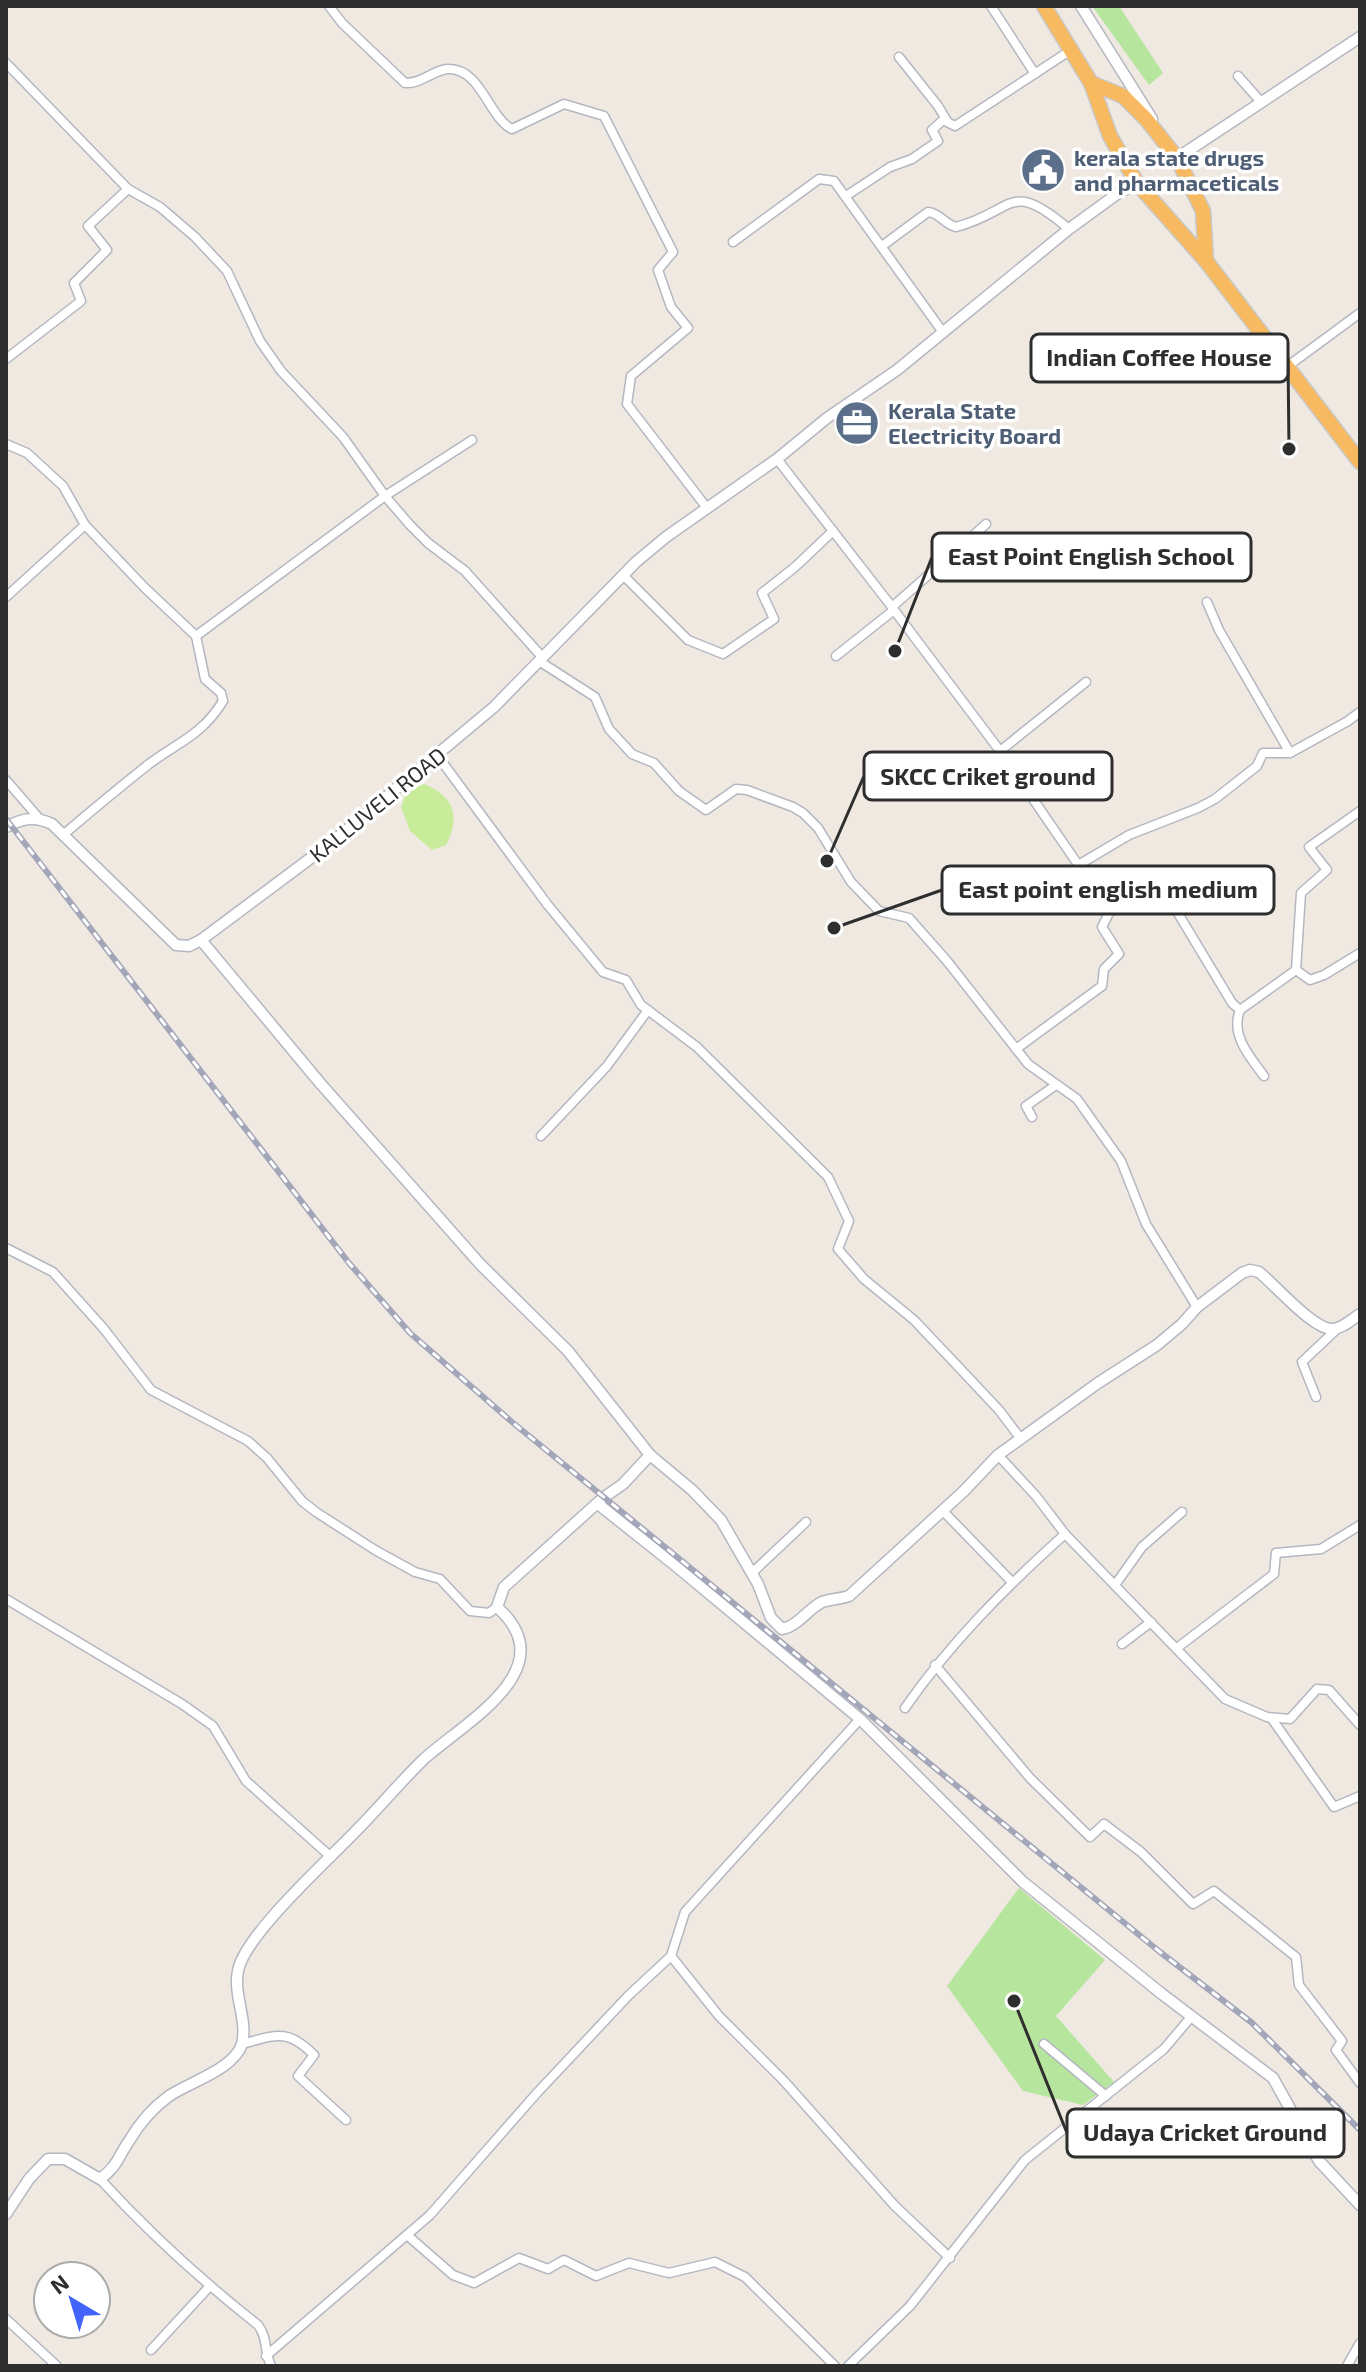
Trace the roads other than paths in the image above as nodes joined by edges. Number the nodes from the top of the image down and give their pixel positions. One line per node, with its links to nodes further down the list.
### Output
1 (329, 6): 31 (street)
2 (991, 6): 9 (street)
3 (1044, 6): 6 (highway)
4 (1081, 6): 14 (street)
5 (1360, 37): 12 (street)
6 (1071, 50): 9 (street); 11 (highway)
7 (899, 57): 13 (street)
8 (6, 63): 16 (street)
9 (1035, 74): 13 (street)
10 (1238, 76): 12 (street)
11 (1091, 83): 14 (highway); 15 (highway)
12 (1262, 103): 14 (street)
13 (948, 122): 17 (street)
14 (1177, 158): 21 (highway)
15 (1137, 183): 18 (street, KALLUVELI ROAD); 21 (highway)
16 (128, 189): 24 (street); 30 (street)
17 (846, 196): 19 (street); 20 (street)
18 (1069, 229): 20 (street); 23 (street, KALLUVELI ROAD)
19 (733, 242)
20 (882, 246): 23 (street)
21 (1206, 261): 25 (highway)
22 (1360, 313): 25 (street)
23 (942, 331): 28 (street, KALLUVELI ROAD)
24 (6, 359)
25 (1288, 366): 29 (highway)
26 (472, 440): 30 (street)
27 (6, 444): 33 (street)
28 (777, 459): 31 (street, KALLUVELI ROAD); 34 (street)
29 (1360, 462)
30 (385, 496): 39 (street); 41 (street)
31 (707, 508): 35 (street, KALLUVELI ROAD)
32 (986, 524): 38 (street)
33 (85, 525): 36 (street); 39 (street)
34 (833, 531): 35 (street); 38 (street)
35 (623, 575): 41 (street, KALLUVELI ROAD)
36 (6, 597)
37 (1207, 602): 45 (street)
38 (893, 609): 40 (street); 44 (street)
39 (196, 636): 51 (street)
40 (836, 656)
41 (541, 660): 46 (street, KALLUVELI ROAD); 59 (street)
42 (1086, 682): 44 (street)
43 (1360, 712): 45 (street)
44 (1000, 751): 52 (street)
45 (1290, 753): 52 (street)
46 (437, 755): 54 (street, KALLUVELI ROAD); 57 (street)
47 (6, 780): 49 (street)
48 (1360, 811): 56 (street)
49 (38, 817): 50 (street); 51 (street)
50 (6, 827)
51 (63, 835): 54 (street)
52 (1080, 864): 53 (street)
53 (1110, 911): 58 (street); 59 (street)
54 (201, 940): 70 (street)
55 (1360, 953): 56 (street)
56 (1296, 970): 58 (street)
57 (648, 1010): 63 (street); 69 (street)
58 (1240, 1010): 60 (street)
59 (1016, 1049): 61 (street)
60 (1264, 1076)
61 (1056, 1085): 62 (street); 65 (street)
62 (1032, 1117)
63 (541, 1136)
64 (6, 1248): 82 (street)
65 (1197, 1307): 67 (street); 69 (street)
66 (1360, 1314): 67 (street)
67 (1339, 1328): 68 (street)
68 (1316, 1397)
69 (1021, 1439): 71 (street)
70 (650, 1455): 72 (street); 78 (street)
71 (998, 1455): 73 (street); 77 (street)
72 (598, 1504): 82 (street); 89 (street)
73 (943, 1511): 78 (street); 79 (street)
74 (1182, 1512): 80 (street)
75 (806, 1522): 78 (street)
76 (1360, 1525): 85 (street)
77 (1065, 1534): 79 (street); 80 (street)
78 (752, 1573)
79 (1012, 1582): 86 (street)
80 (1115, 1585): 83 (street)
81 (6, 1599): 92 (street)
82 (497, 1607): 92 (street)
83 (1151, 1622): 84 (street); 85 (street)
84 (1122, 1644)
85 (1177, 1648): 88 (street)
86 (935, 1665): 87 (street); 97 (street)
87 (905, 1708)
88 (1271, 1718): 90 (street); 91 (street)
89 (860, 1719): 93 (street); 94 (street)
90 (1360, 1725)
91 (1360, 1796)
92 (331, 1857): 95 (street)
93 (671, 1956): 103 (street); 104 (street)
94 (1191, 2017): 98 (street); 101 (street)
95 (242, 2044): 99 (street); 100 (street)
96 (1044, 2044): 98 (street)
97 (1360, 2083)
98 (1106, 2096): 104 (street)
99 (346, 2120)
100 (100, 2179): 102 (street); 105 (street)
101 (1360, 2205)
102 (8, 2207)
103 (407, 2235): 109 (street); 112 (street)
104 (950, 2258): 113 (street)
105 (209, 2287): 108 (street); 109 (street)
106 (6, 2319): 110 (street)
107 (1360, 2343): 114 (street)
108 (151, 2350)
109 (266, 2356): 111 (street)
110 (57, 2366)
111 (271, 2366)
112 (835, 2366)
113 (848, 2366)
114 (1347, 2366)

